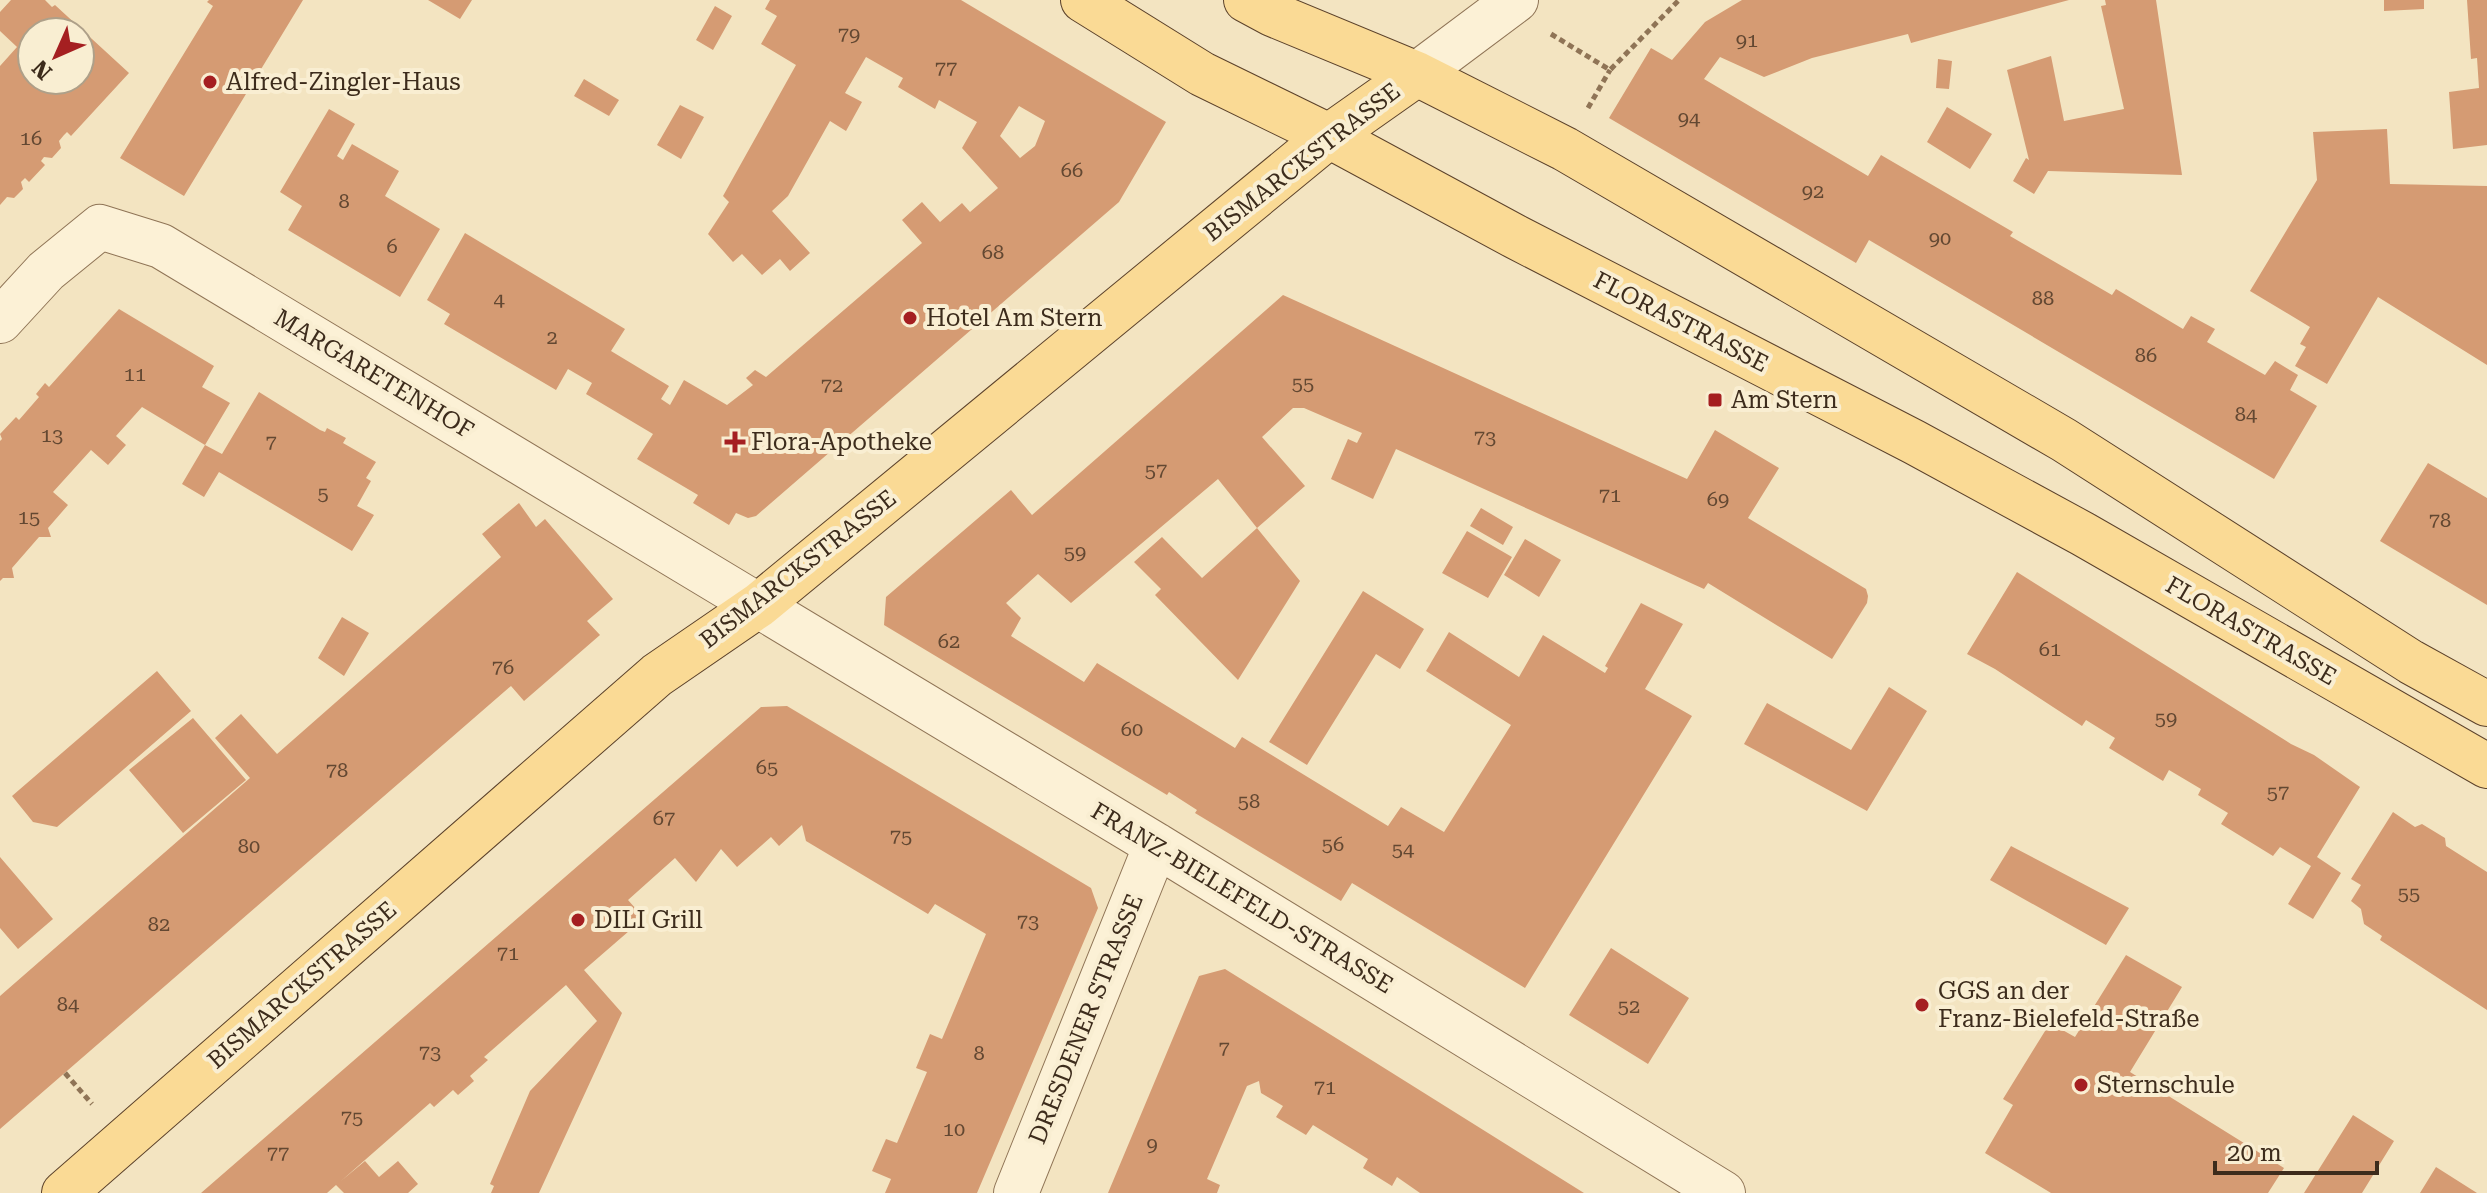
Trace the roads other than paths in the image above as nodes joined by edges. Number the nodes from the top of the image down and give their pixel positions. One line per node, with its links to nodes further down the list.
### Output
1 (1083, 0): 5 (main road, FLORASTRASSE)
2 (1246, 0): 4 (main road)
3 (1511, 4): 4 (street, BISMARCKSTRASSE)
4 (1417, 74): 5 (main road, BISMARCKSTRASSE); 8 (main road)
5 (1329, 136): 7 (main road, BISMARCKSTRASSE); 9 (main road, FLORASTRASSE)
6 (0, 321): 7 (street, MARGARETENHOF)
7 (759, 605): 10 (street, FRANZ-BIELEFELD-STRASSE); 11 (main road, BISMARCKSTRASSE)
8 (2487, 704)
9 (2487, 766)
10 (1156, 845): 12 (street, DRESDENER STRASSE); 13 (street, FRANZ-BIELEFELD-STRASSE)
11 (64, 1193)
12 (1016, 1193)
13 (1723, 1193)

